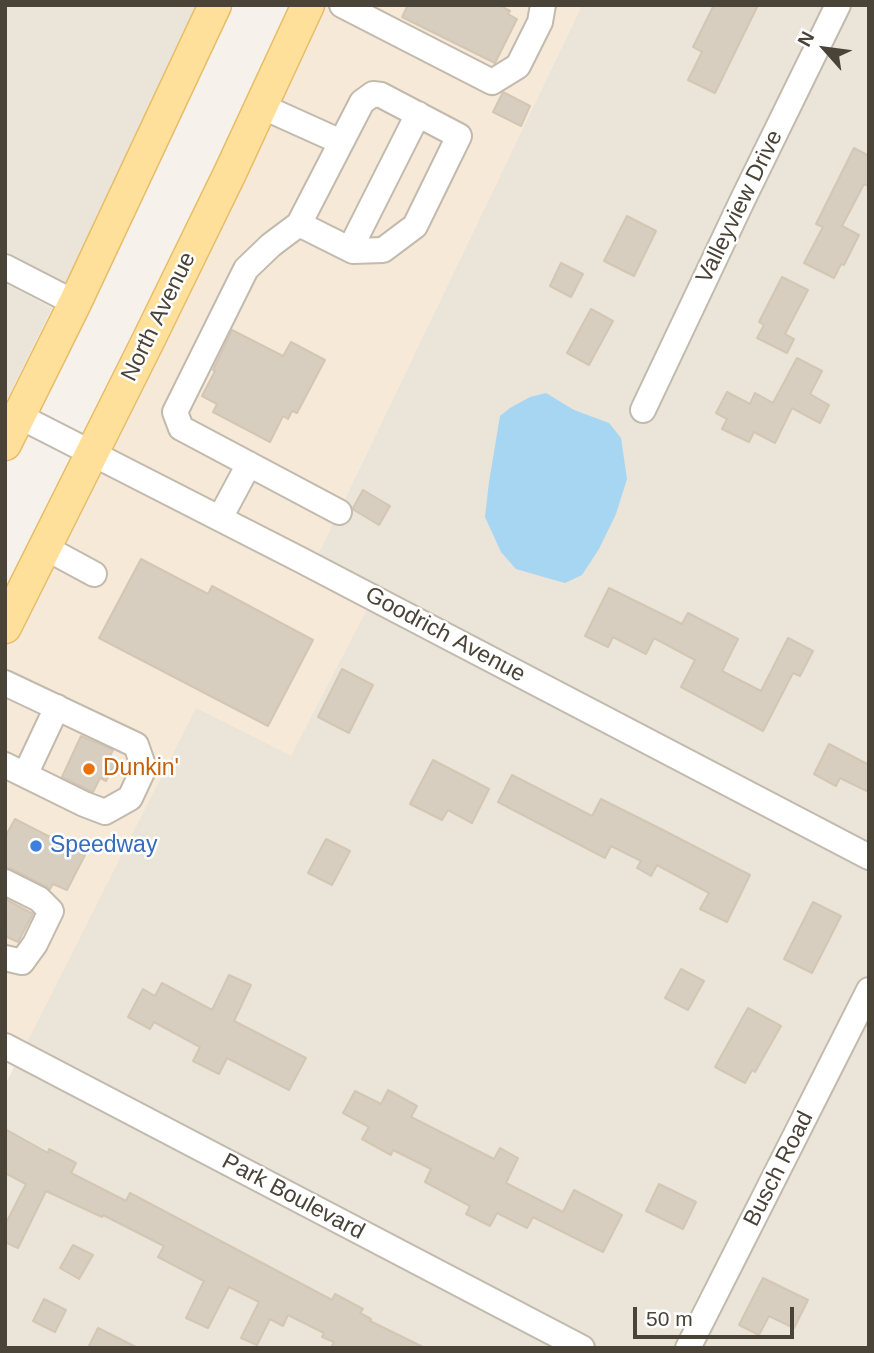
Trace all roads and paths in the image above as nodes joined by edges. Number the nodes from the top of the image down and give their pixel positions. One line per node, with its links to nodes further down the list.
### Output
1 (215, 5): 12 (main road)
2 (308, 5): 6 (main road, North Avenue)
3 (342, 5): 4 (street)
4 (543, 5)
5 (838, 5): 13 (street, Valleyview Drive)
6 (261, 106): 8 (street); 16 (main road, North Avenue)
7 (418, 114): 8 (street); 10 (street); 10 (street)
8 (341, 142): 9 (street)
9 (299, 224): 10 (street); 17 (street)
10 (351, 249)
11 (5, 267): 12 (street)
12 (75, 303): 14 (main road)
13 (643, 410)
14 (19, 416): 15 (main road); 16 (street, Goodrich Avenue)
15 (5, 444)
16 (92, 452): 19 (street, Goodrich Avenue); 20 (main road, North Avenue)
17 (248, 464): 18 (street); 19 (street)
18 (339, 512)
19 (220, 518): 26 (street, Goodrich Avenue)
20 (44, 547): 21 (street); 22 (main road, North Avenue)
21 (94, 574)
22 (5, 626)
23 (5, 683): 24 (street)
24 (57, 707): 25 (street); 25 (street)
25 (15, 770)
26 (869, 857)
27 (5, 882): 28 (street)
28 (5, 958)
29 (869, 990): 32 (street, Busch Road)
30 (5, 1046): 31 (street, Park Boulevard)
31 (582, 1348)
32 (688, 1348)

